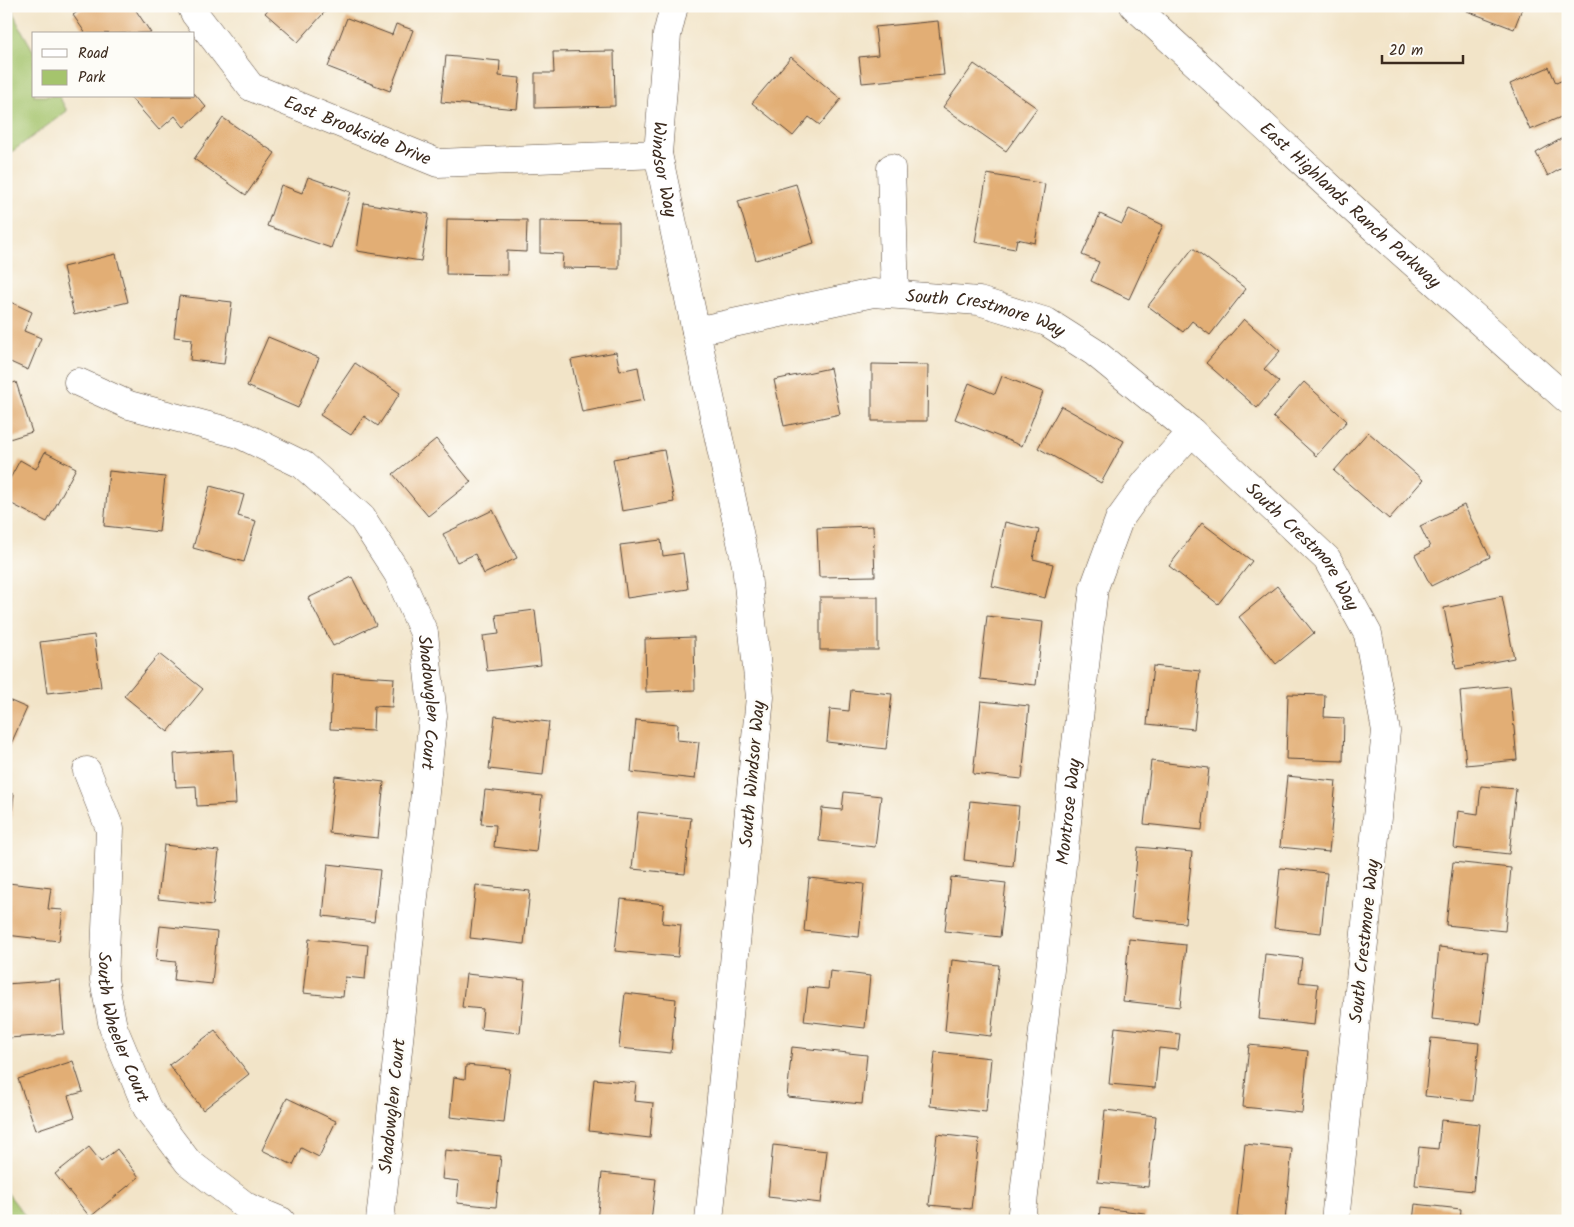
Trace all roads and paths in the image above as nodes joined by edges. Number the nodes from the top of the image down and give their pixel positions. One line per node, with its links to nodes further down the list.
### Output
1 (191, 6): 4 (street, East Brookside Drive)
2 (674, 6): 4 (street, Windsor Way)
3 (1134, 6): 9 (street, East Highlands Ranch Parkway)
4 (658, 154): 7 (street, Windsor Way)
5 (891, 168): 6 (street)
6 (895, 294): 7 (street, South Crestmore Way); 10 (street, South Crestmore Way)
7 (696, 331): 14 (street, South Windsor Way)
8 (78, 382): 13 (street, Shadowglen Court)
9 (1568, 400)
10 (1192, 432): 15 (street, Montrose Way); 16 (street, South Crestmore Way)
11 (87, 771): 12 (street, South Wheeler Court)
12 (281, 1221)
13 (380, 1221)
14 (709, 1221)
15 (1021, 1221)
16 (1335, 1221)

